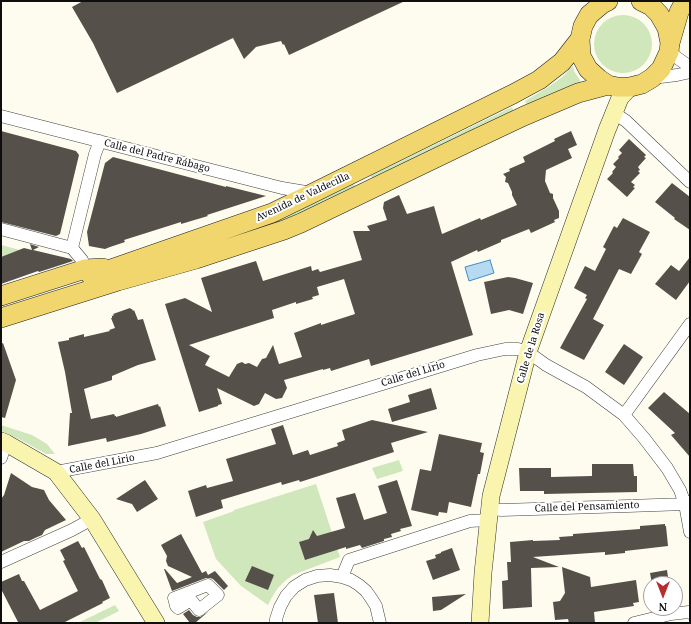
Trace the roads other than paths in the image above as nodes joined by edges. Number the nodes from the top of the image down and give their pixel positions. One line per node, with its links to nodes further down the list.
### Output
1 (608, 1): 4 (main road)
2 (641, 1): 5 (main road)
3 (685, 1): 5 (main road)
4 (580, 39): 9 (main road); 15 (main road, Avenida de Valdecilla)
5 (669, 47): 6 (street); 8 (main road)
6 (690, 67)
7 (690, 72): 8 (street)
8 (652, 78): 10 (main road)
9 (608, 85): 10 (main road); 18 (main road, Avenida de Valdecilla)
10 (630, 87): 26 (street, Calle de la Rosa)
11 (1, 116): 13 (street, Calle del Padre Rábago)
12 (620, 117): 14 (street)
13 (100, 141): 15 (street, Calle del Padre Rábago); 17 (street)
14 (690, 182)
15 (313, 193): 19 (main road, Avenida de Valdecilla)
16 (1, 230): 17 (street)
17 (72, 248): 20 (street)
18 (181, 264): 23 (main road, Avenida de Valdecilla); 25 (main road, Avenida de Valdecilla)
19 (116, 267): 20 (main road); 22 (main road, Avenida de Valdecilla)
20 (85, 269): 21 (main road)
21 (1, 296)
22 (1, 306)
23 (1, 318)
24 (690, 324): 27 (street)
25 (1, 328)
26 (528, 352): 27 (street); 29 (street, Calle del Lirio); 31 (street, Calle de la Rosa)
27 (624, 415): 30 (street)
28 (3, 447): 29 (street)
29 (56, 472): 32 (street)
30 (687, 503): 31 (street, Calle del Pensamiento); 33 (street)
31 (488, 515): 35 (street, Calle del Pensamiento); 40 (street, Calle de la Rosa)
32 (92, 519): 34 (street); 37 (street)
33 (690, 532)
34 (1, 562)
35 (342, 577): 38 (street); 39 (street)
36 (690, 611): 41 (street)
37 (156, 623)
38 (276, 623)
39 (380, 623)
40 (480, 623)
41 (634, 623)

